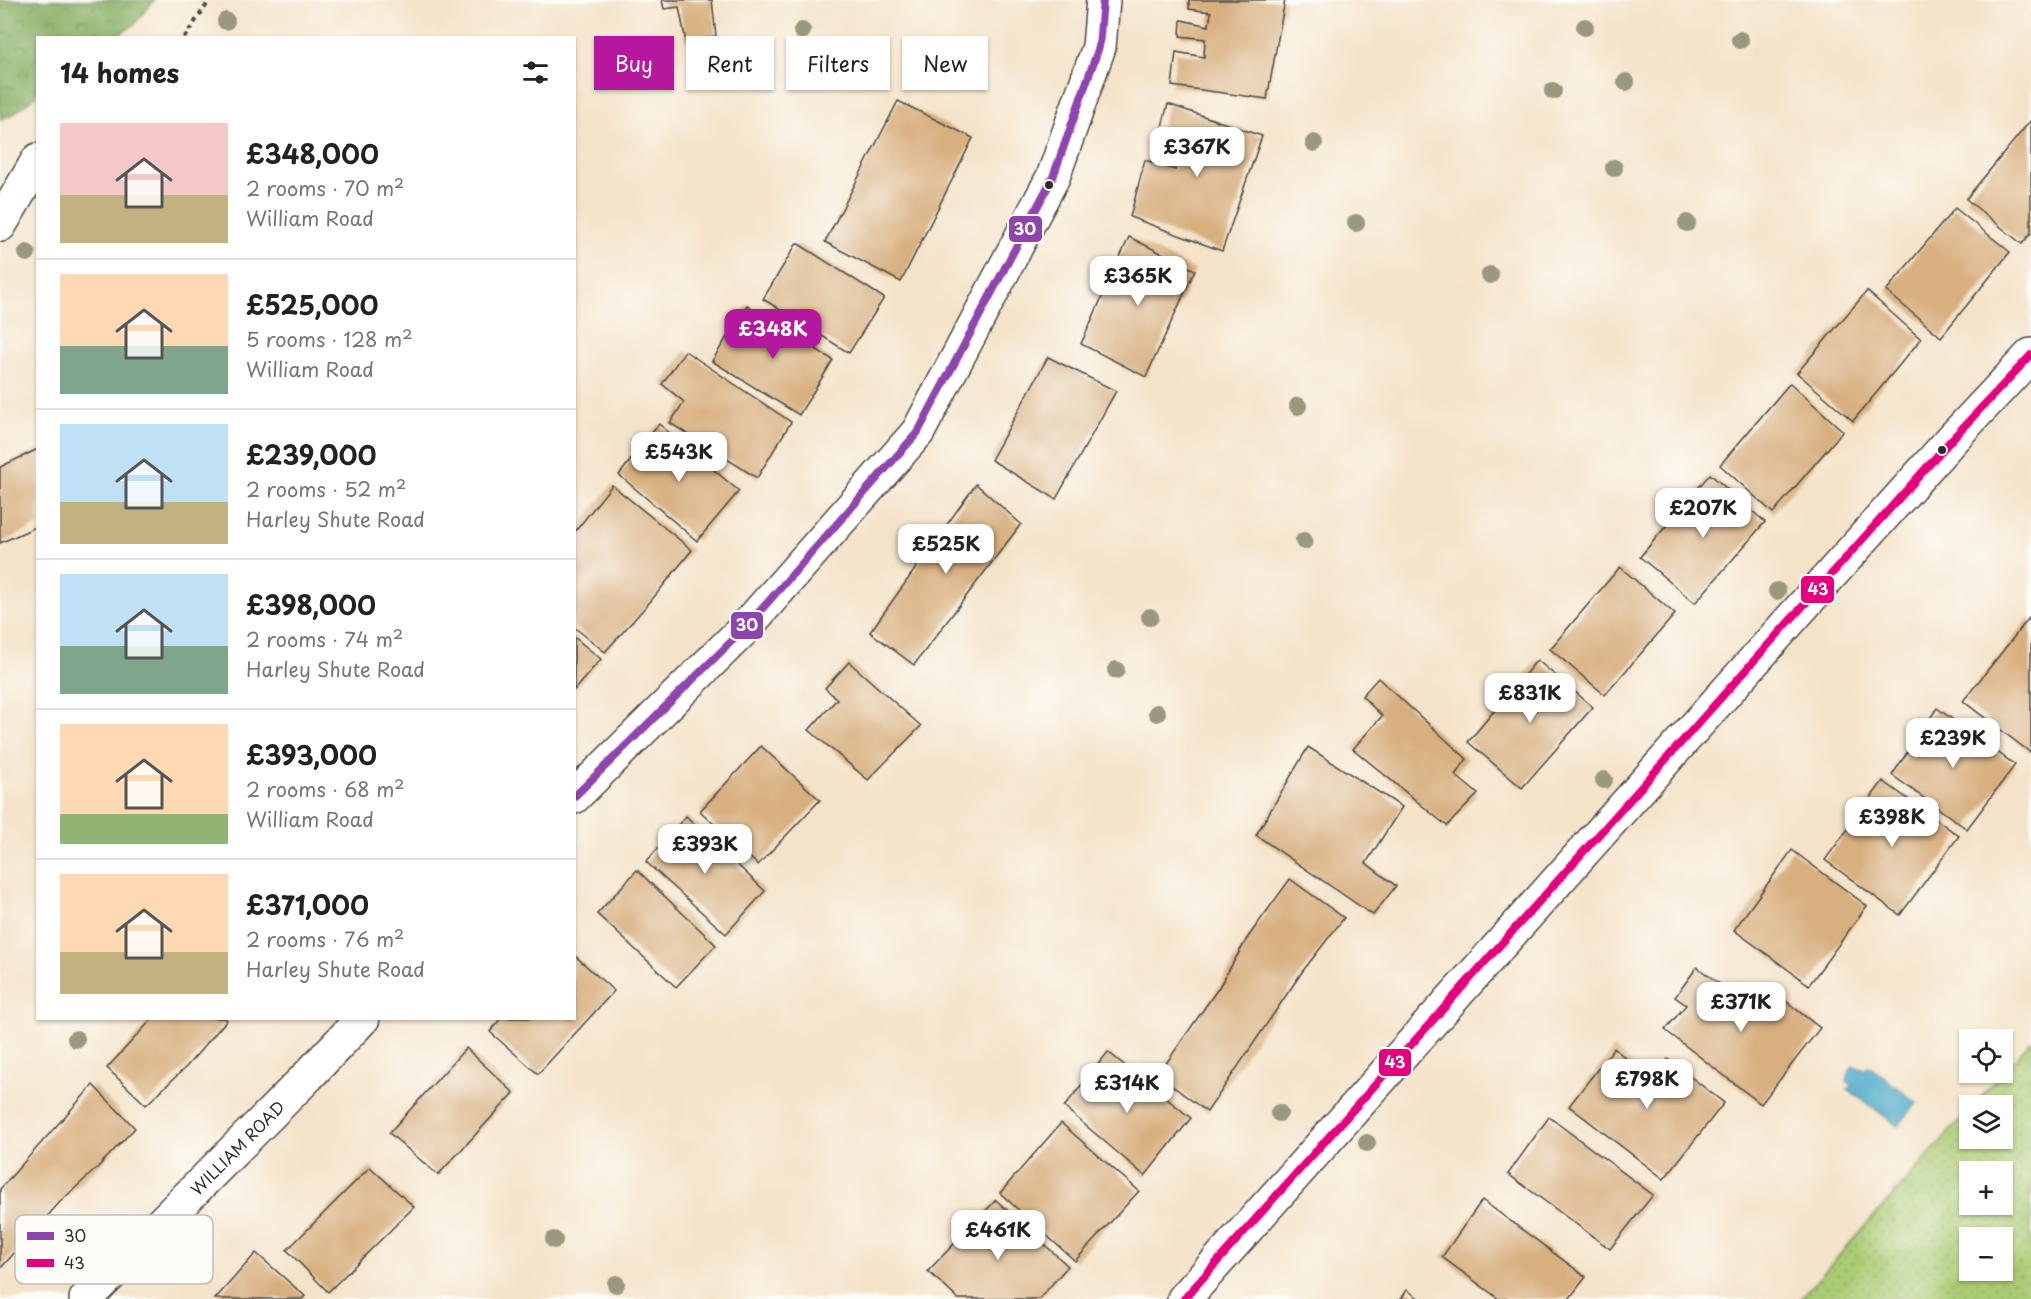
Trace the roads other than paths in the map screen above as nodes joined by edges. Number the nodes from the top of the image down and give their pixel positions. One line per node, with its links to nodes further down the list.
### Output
1 (1103, 0): 5 (street)
2 (36, 163): 3 (street)
3 (0, 225)
4 (2031, 356): 10 (street)
5 (576, 795)
6 (361, 1020): 7 (street, WILLIAM ROAD)
7 (170, 1215)
8 (101, 1284): 9 (street, WILLIAM ROAD)
9 (86, 1299)
10 (1184, 1299)

